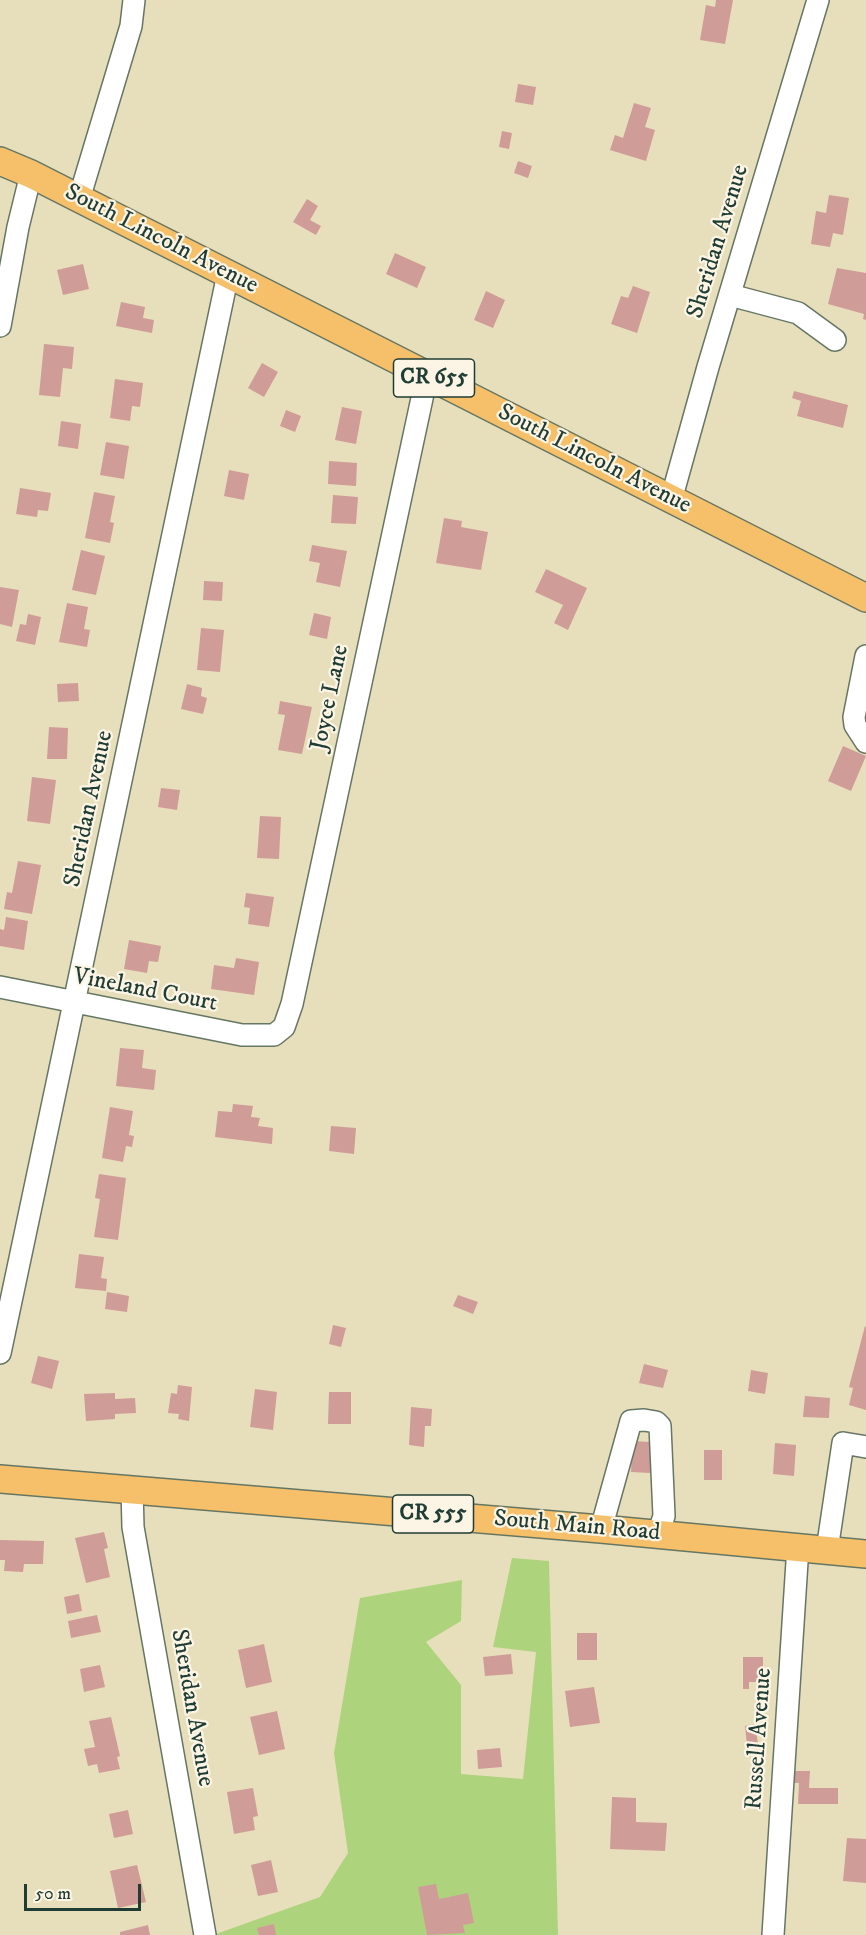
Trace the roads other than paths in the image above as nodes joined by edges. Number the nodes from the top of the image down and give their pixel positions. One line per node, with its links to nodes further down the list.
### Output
1 (134, 0): 5 (street)
2 (818, 0): 7 (street, Sheridan Avenue)
3 (0, 160): 4 (main road, South Lincoln Avenue / CR 655)
4 (31, 174): 5 (main road, South Lincoln Avenue / CR 655); 8 (street)
5 (79, 199): 6 (main road, South Lincoln Avenue / CR 655)
6 (228, 274): 10 (main road, South Lincoln Avenue / CR 655); 16 (street, Sheridan Avenue)
7 (730, 295): 9 (street); 11 (street, Sheridan Avenue)
8 (0, 326)
9 (835, 340)
10 (427, 375): 11 (main road, South Lincoln Avenue / CR 655); 17 (street, Joyce Lane)
11 (671, 500): 12 (main road, South Lincoln Avenue / CR 655)
12 (866, 598)
13 (866, 656): 14 (street)
14 (866, 742)
15 (0, 987): 16 (street, Vineland Court)
16 (74, 1003): 17 (street, Vineland Court); 18 (street, Sheridan Avenue)
17 (280, 1030)
18 (0, 1353)
19 (866, 1447): 25 (street)
20 (0, 1479): 21 (main road, South Main Road / CR 555)
21 (132, 1489): 22 (main road, South Main Road / CR 555); 27 (street, Sheridan Avenue)
22 (601, 1529): 23 (main road, South Main Road / CR 555); 23 (street)
23 (658, 1534): 24 (main road, South Main Road / CR 555)
24 (798, 1546): 25 (main road, South Main Road / CR 555); 28 (street, Russell Avenue)
25 (827, 1550): 26 (main road, South Main Road / CR 555)
26 (866, 1554)
27 (206, 1935)
28 (773, 1935)

